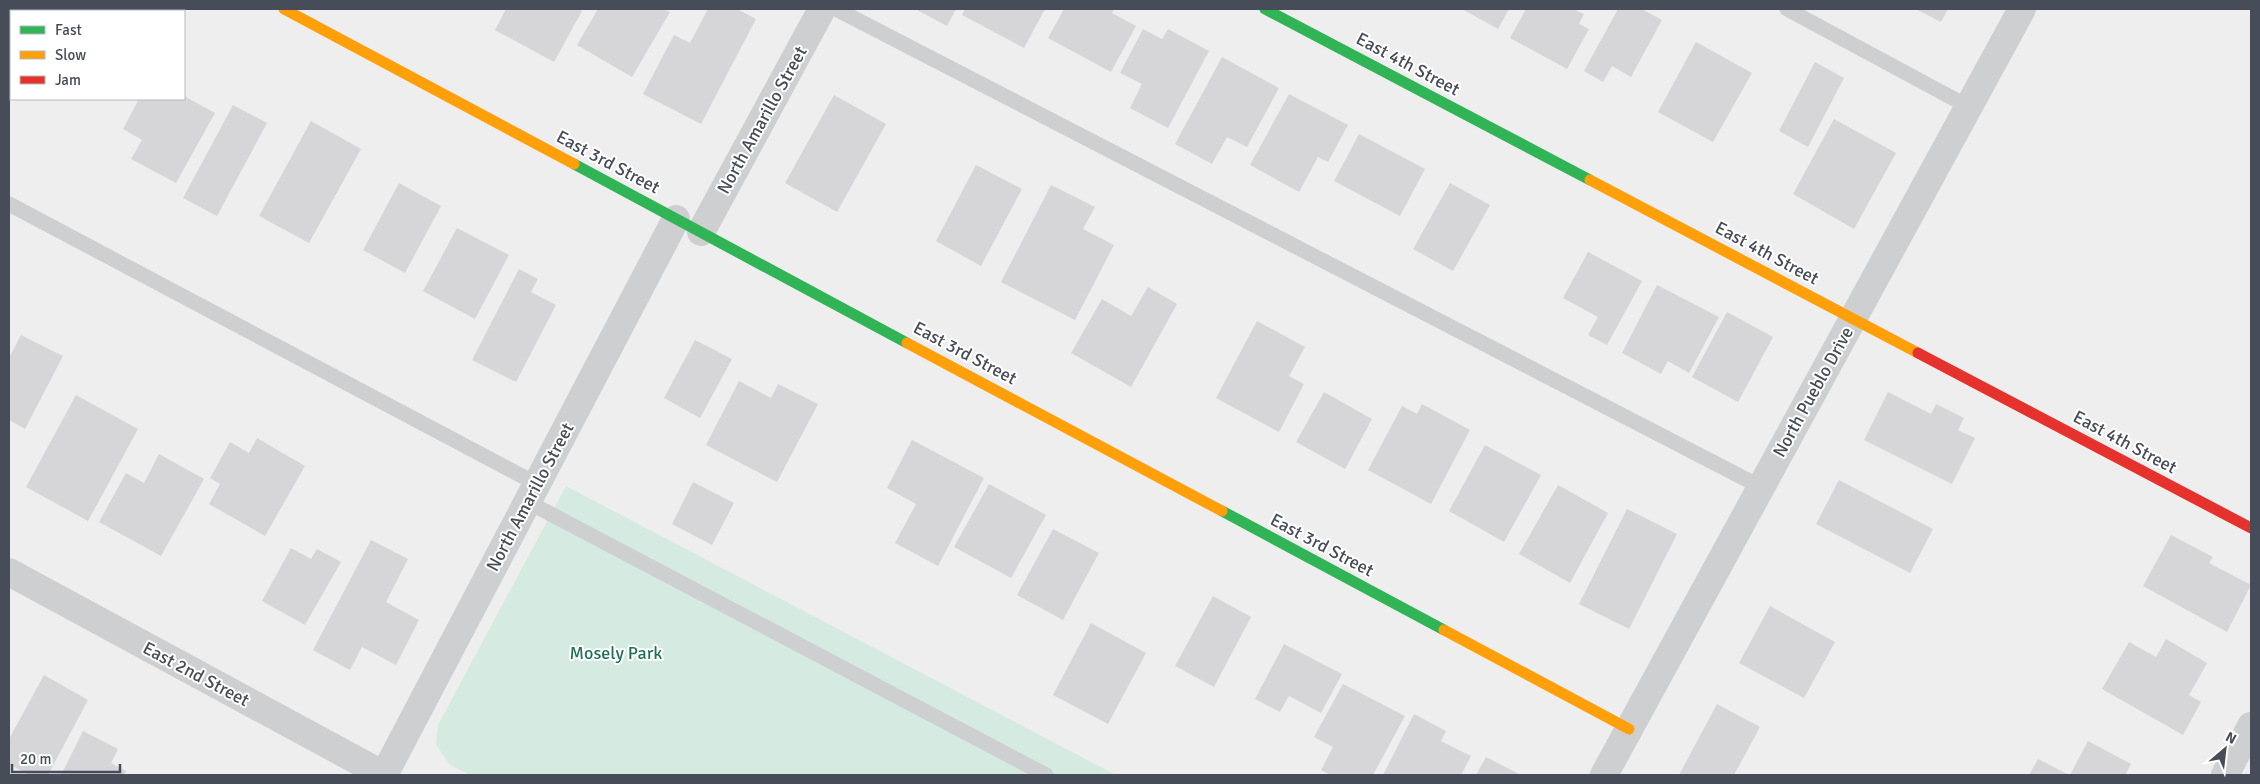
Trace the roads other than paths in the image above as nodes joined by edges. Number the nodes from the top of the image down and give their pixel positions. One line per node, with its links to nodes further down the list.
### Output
1 (284, 9): 9 (street, East 3rd Street)
2 (822, 9): 10 (street, North Amarillo Street)
3 (836, 9): 12 (lane)
4 (1265, 9): 11 (street, East 4th Street)
5 (1787, 9): 7 (lane)
6 (2022, 9): 7 (street, North Pueblo Drive)
7 (1969, 108): 11 (street, North Pueblo Drive)
8 (9, 204): 13 (lane)
9 (676, 219): 10 (street, East 3rd Street); 13 (street, North Amarillo Street)
10 (701, 232): 17 (street, East 3rd Street)
11 (1853, 319): 12 (street, North Pueblo Drive); 14 (street, East 4th Street)
12 (1761, 487): 17 (street, North Pueblo Drive)
13 (533, 493): 18 (street, North Amarillo Street); 19 (lane)
14 (2251, 528)
15 (9, 572): 18 (street, East 2nd Street)
16 (2251, 726): 21 (street)
17 (1629, 729): 20 (street, North Pueblo Drive)
18 (384, 775)
19 (1046, 775)
20 (1604, 775)
21 (2225, 775)

